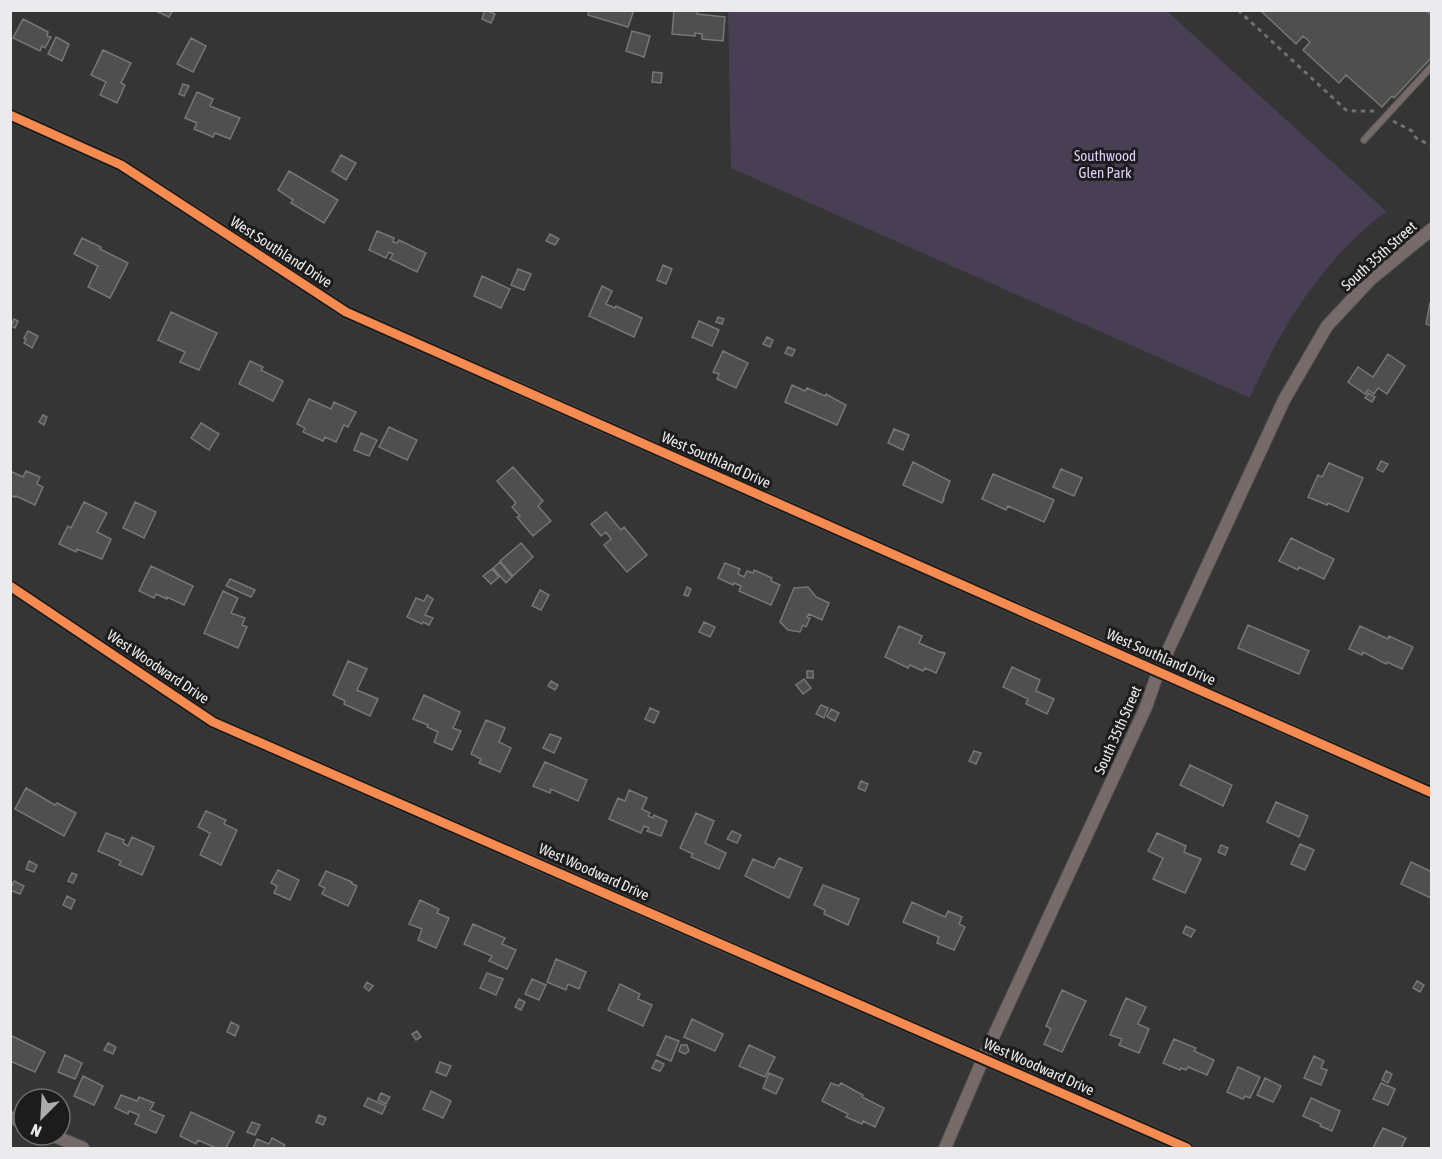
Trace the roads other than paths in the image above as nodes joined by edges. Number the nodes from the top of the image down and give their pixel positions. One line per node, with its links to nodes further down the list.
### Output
1 (1431, 66): 3 (lane)
2 (10, 115): 6 (street, West Southland Drive)
3 (1364, 140)
4 (1431, 229): 6 (street, South 35th Street)
5 (10, 586): 8 (street, West Woodward Drive)
6 (1158, 672): 7 (street, West Southland Drive); 8 (street, South 35th Street)
7 (1431, 793)
8 (983, 1059): 9 (street, South 35th Street); 10 (street, West Woodward Drive)
9 (945, 1149)
10 (1187, 1149)

